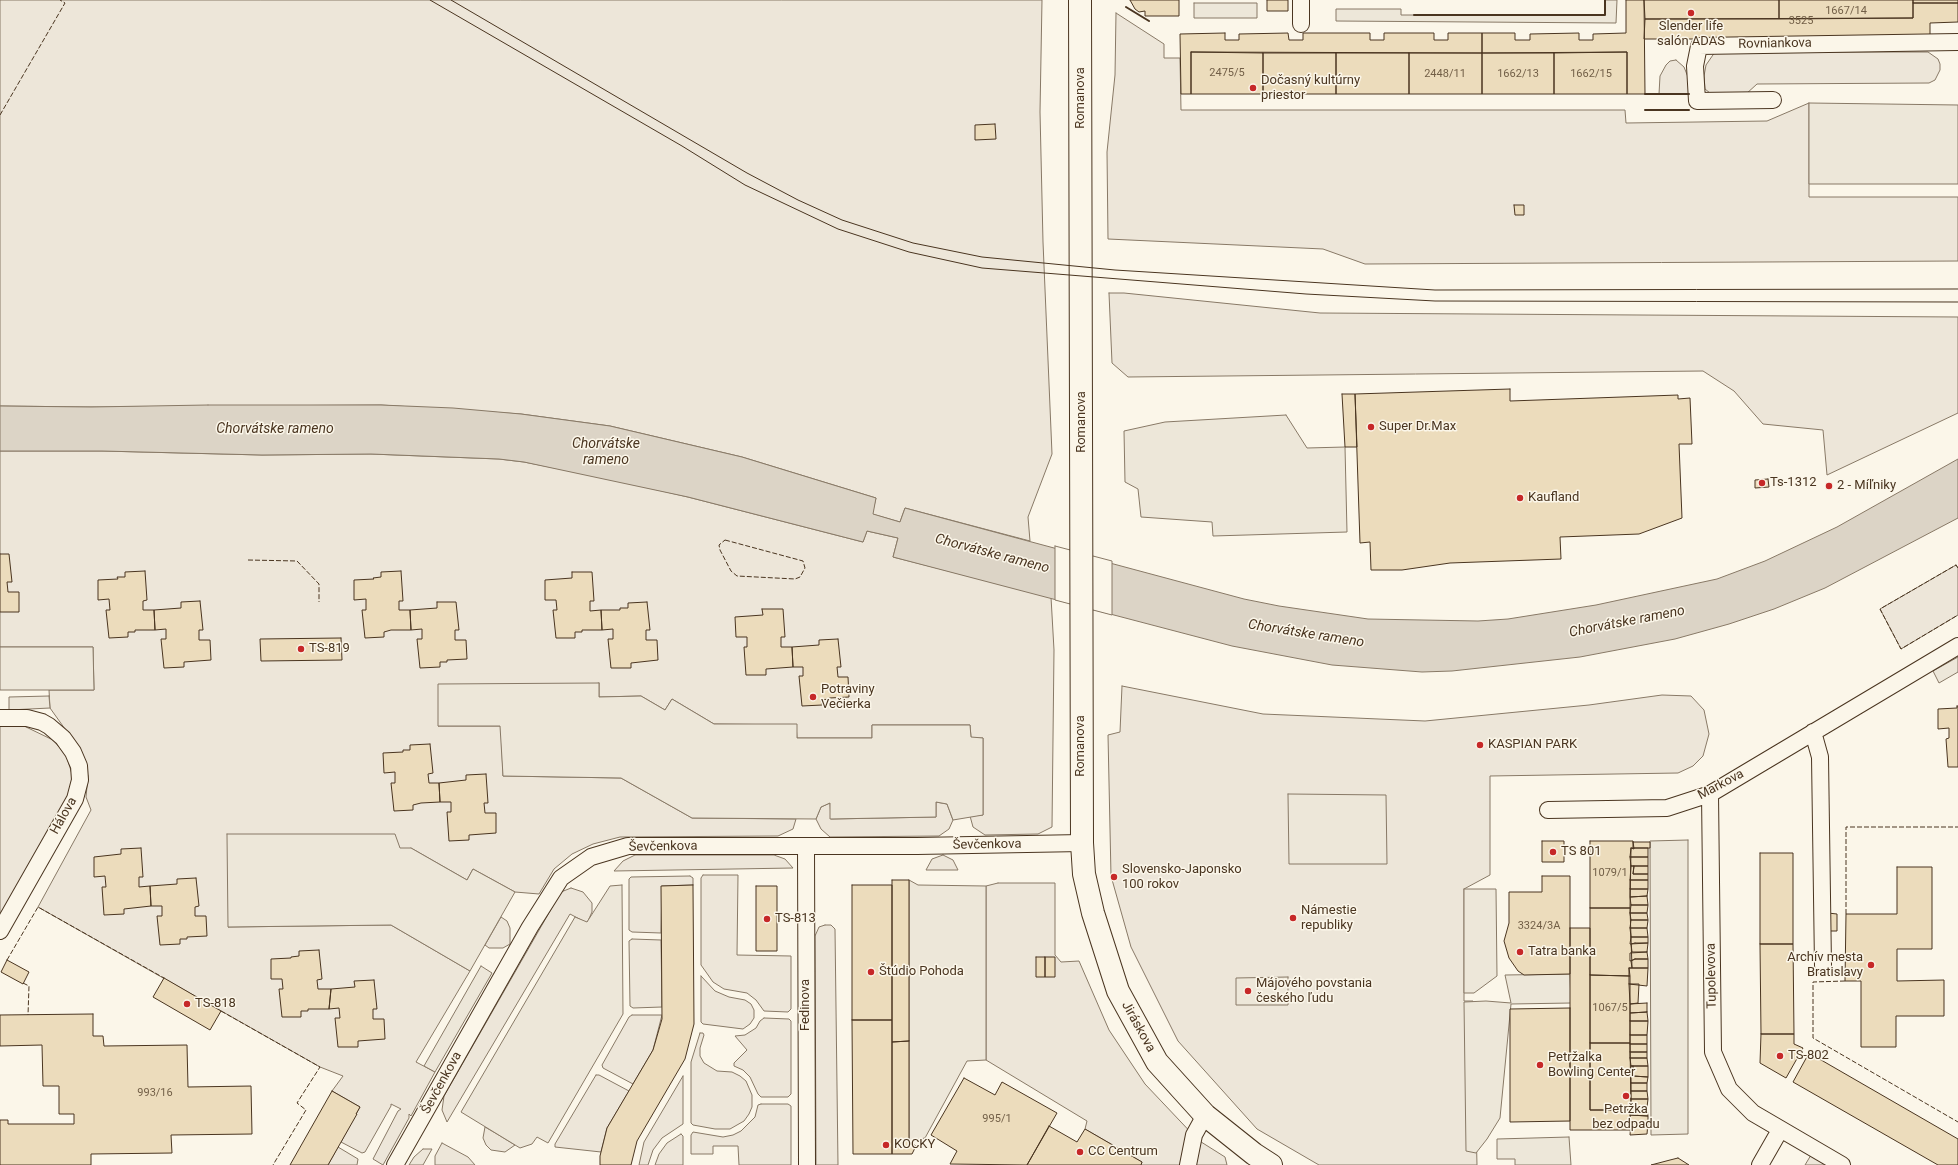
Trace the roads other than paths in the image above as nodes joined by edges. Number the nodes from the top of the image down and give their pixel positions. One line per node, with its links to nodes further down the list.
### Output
1 (1080, 0): 11 (street, Romanova)
2 (1301, 0): 3 (street)
3 (1301, 24)
4 (1958, 42): 5 (street, Rovniankova)
5 (1773, 100)
6 (1958, 646): 8 (street, Markova)
7 (0, 718): 13 (street, Hálova)
8 (1813, 732): 9 (street, Markova); 14 (street)
9 (1710, 794): 10 (street, Markova); 16 (street, Tupolevova)
10 (1548, 810)
11 (1082, 843): 12 (street, Ševčenkova); 15 (street, Jiráskova)
12 (806, 846): 17 (street, Ševčenkova); 18 (street, Fedinova)
13 (0, 931)
14 (1823, 966)
15 (1205, 1115): 19 (street); 20 (street, Jiráskova)
16 (1780, 1130): 21 (street); 22 (street, Tupolevova)
17 (395, 1165)
18 (807, 1165)
19 (1188, 1165)
20 (1271, 1165)
21 (1760, 1165)
22 (1842, 1165)

